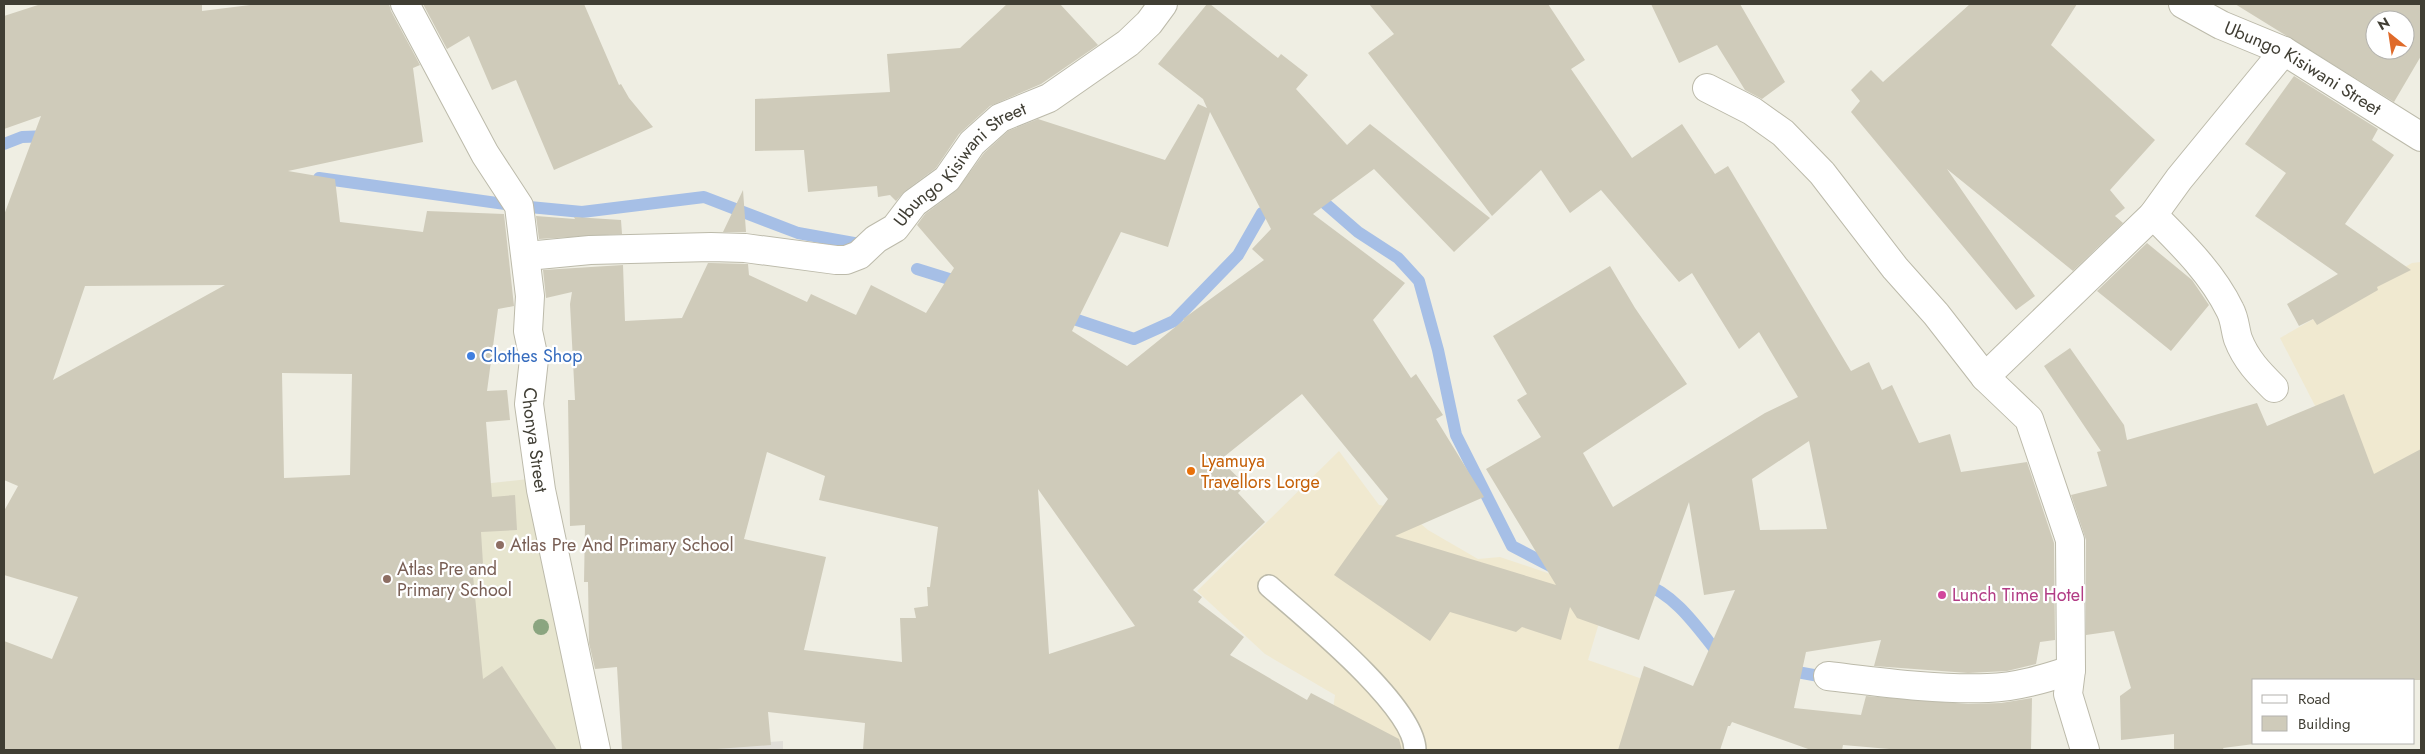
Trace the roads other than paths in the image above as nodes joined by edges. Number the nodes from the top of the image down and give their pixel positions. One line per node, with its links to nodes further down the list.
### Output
1 (405, 4): 8 (street, Chonya Street)
2 (1163, 4): 8 (street, Ubungo Kisiwani Street)
3 (2183, 4): 4 (street, Ubungo Kisiwani Street)
4 (2284, 51): 6 (street, Ubungo Kisiwani Street); 7 (street)
5 (1707, 88): 9 (street)
6 (2421, 137)
7 (2153, 215): 9 (street); 10 (street)
8 (527, 256): 14 (street, Chonya Street)
9 (1985, 377): 12 (street)
10 (2274, 388)
11 (1269, 586): 15 (lane)
12 (2070, 670): 13 (street); 16 (street)
13 (1828, 676)
14 (596, 750)
15 (1415, 750)
16 (2085, 750)

